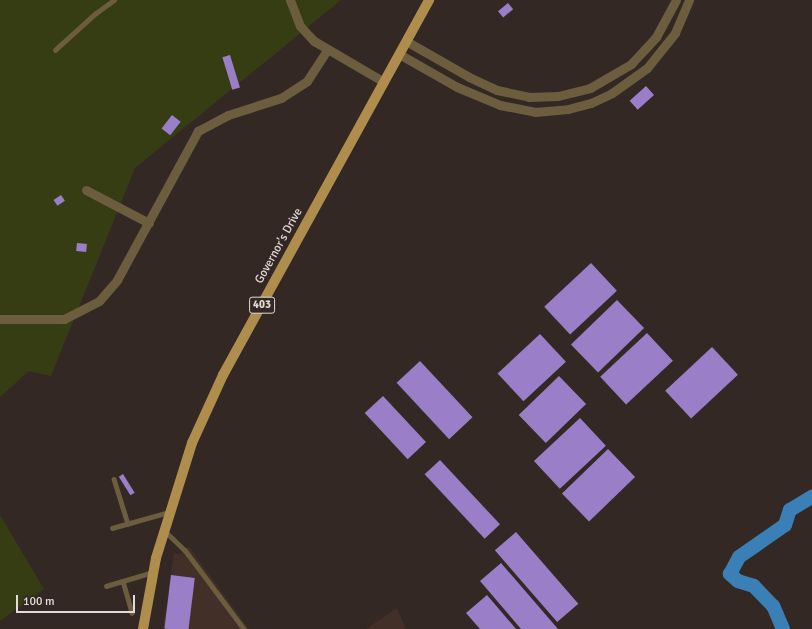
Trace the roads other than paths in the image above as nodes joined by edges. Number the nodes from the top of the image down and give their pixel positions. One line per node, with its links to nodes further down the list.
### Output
1 (114, 0): 8 (lane)
2 (290, 0): 7 (street)
3 (429, 0): 6 (main road, Governor's Drive / 403)
4 (676, 0): 6 (street)
5 (689, 0): 9 (street)
6 (406, 41): 9 (main road, Governor's Drive / 403)
7 (328, 49): 10 (street); 12 (street)
8 (55, 50)
9 (399, 54): 10 (main road, Governor's Drive / 403)
10 (384, 82): 15 (main road, Governor's Drive / 403)
11 (86, 190): 12 (street)
12 (149, 223): 13 (street)
13 (0, 319)
14 (114, 479): 16 (lane)
15 (169, 512): 16 (lane); 18 (main road, Governor's Drive / 403)
16 (128, 524): 17 (lane)
17 (112, 528)
18 (164, 530): 19 (main road, Governor's Drive / 403); 24 (lane)
19 (153, 572): 20 (lane); 23 (main road, Governor's Drive / 403)
20 (123, 581): 21 (lane); 22 (lane)
21 (106, 586)
22 (132, 613)
23 (143, 629)
24 (244, 629)

